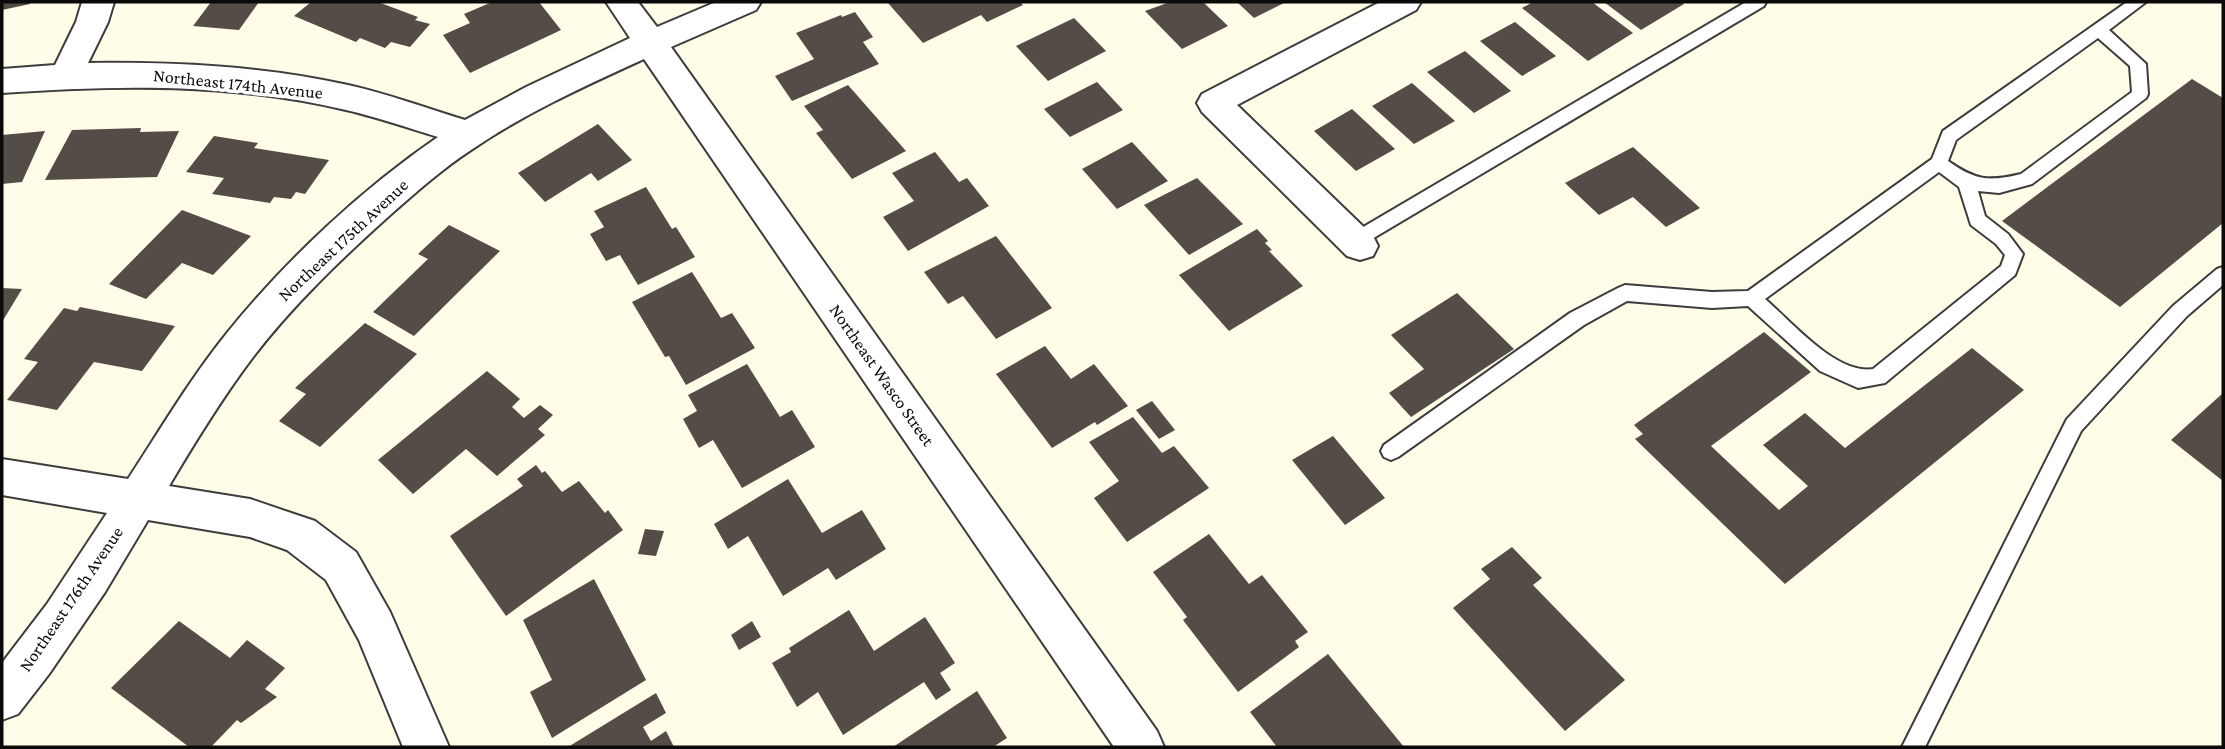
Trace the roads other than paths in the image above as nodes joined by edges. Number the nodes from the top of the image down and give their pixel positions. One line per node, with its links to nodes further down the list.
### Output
1 (98, 2): 9 (street)
2 (622, 2): 8 (street, Northeast Wasco Street)
3 (745, 2): 8 (street, Northeast 175th Avenue)
4 (1405, 2): 14 (street)
5 (1758, 2): 14 (lane)
6 (2138, 2): 7 (lane)
7 (2099, 30): 12 (lane); 13 (lane)
8 (651, 43): 11 (street, Northeast 175th Avenue); 22 (street, Northeast Wasco Street)
9 (67, 74): 10 (street, Northeast 174th Avenue); 11 (street, Northeast 174th Avenue)
10 (2, 80)
11 (469, 134): 19 (street, Northeast 175th Avenue)
12 (1939, 163): 13 (lane); 16 (lane)
13 (1967, 183): 16 (lane)
14 (1357, 244)
15 (2223, 274): 23 (lane)
16 (1752, 298): 17 (lane)
17 (1391, 451)
18 (2, 477): 19 (street)
19 (139, 499): 20 (street, Northeast 176th Avenue); 21 (street)
20 (2, 698)
21 (426, 747)
22 (1141, 747)
23 (1913, 747)

